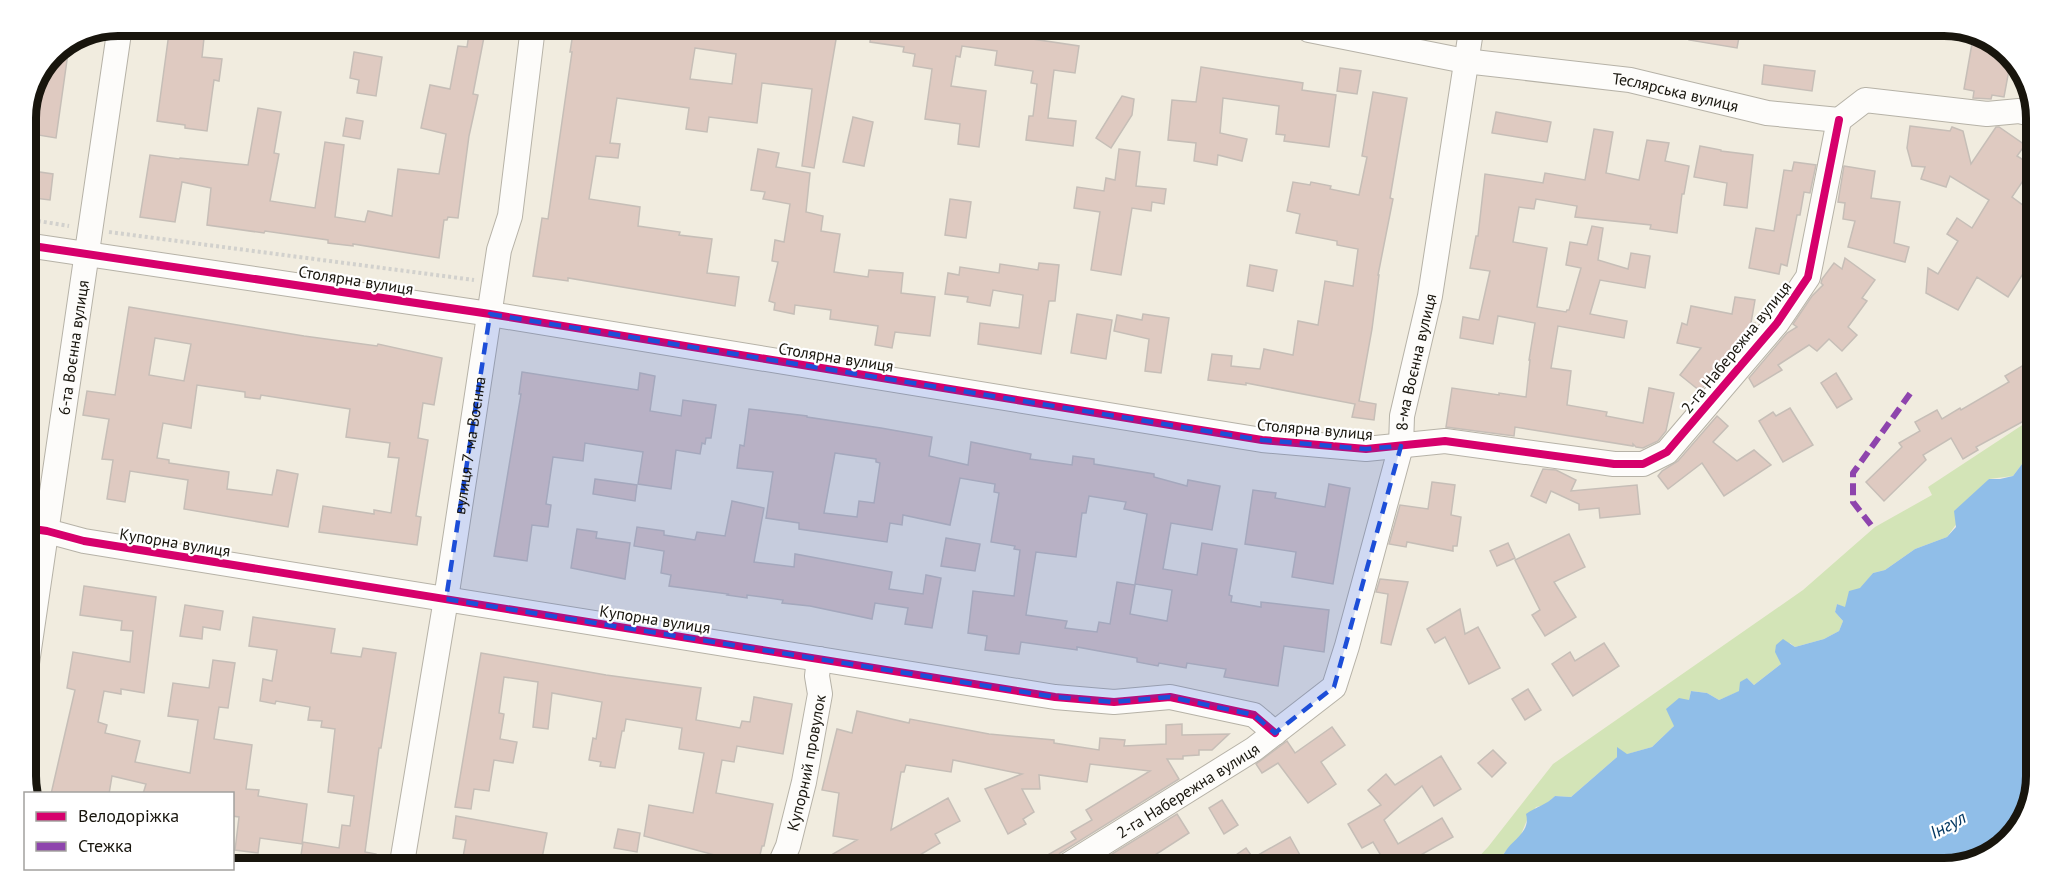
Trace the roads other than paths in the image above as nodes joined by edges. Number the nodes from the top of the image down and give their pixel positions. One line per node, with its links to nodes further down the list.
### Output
1 (119, 36): 9 (street, 6-та Воєнна вулиця)
2 (532, 36): 10 (street, вулиця 7-ма Воєнна)
3 (1339, 36): 5 (street, Теслярська вулиця)
4 (1470, 36): 5 (street, 8-ма Воєнна вулиця)
5 (1465, 61): 7 (street, Теслярська вулиця); 11 (street, 8-ма Воєнна вулиця)
6 (2026, 113): 7 (street)
7 (1839, 120): 12 (street, 2-га Набережна вулиця)
8 (36, 246): 9 (street, Столярна вулиця)
9 (87, 254): 10 (street, Столярна вулиця); 13 (street, 6-та Воєнна вулиця)
10 (490, 314): 11 (street, Столярна вулиця); 14 (street, вулиця 7-ма Воєнна)
11 (1401, 446): 12 (street, Столярна вулиця); 16 (street, 8-ма Воєнна вулиця)
12 (1643, 464)
13 (37, 529): 14 (street, Купорна вулиця)
14 (446, 599): 15 (street, Купорна вулиця); 17 (street, вулиця 7-ма Воєнна)
15 (819, 659): 16 (street, Купорна вулиця); 18 (street, Купорний провулок)
16 (1275, 733): 19 (street, 2-га Набережна вулиця)
17 (403, 858)
18 (783, 858)
19 (1079, 858)

